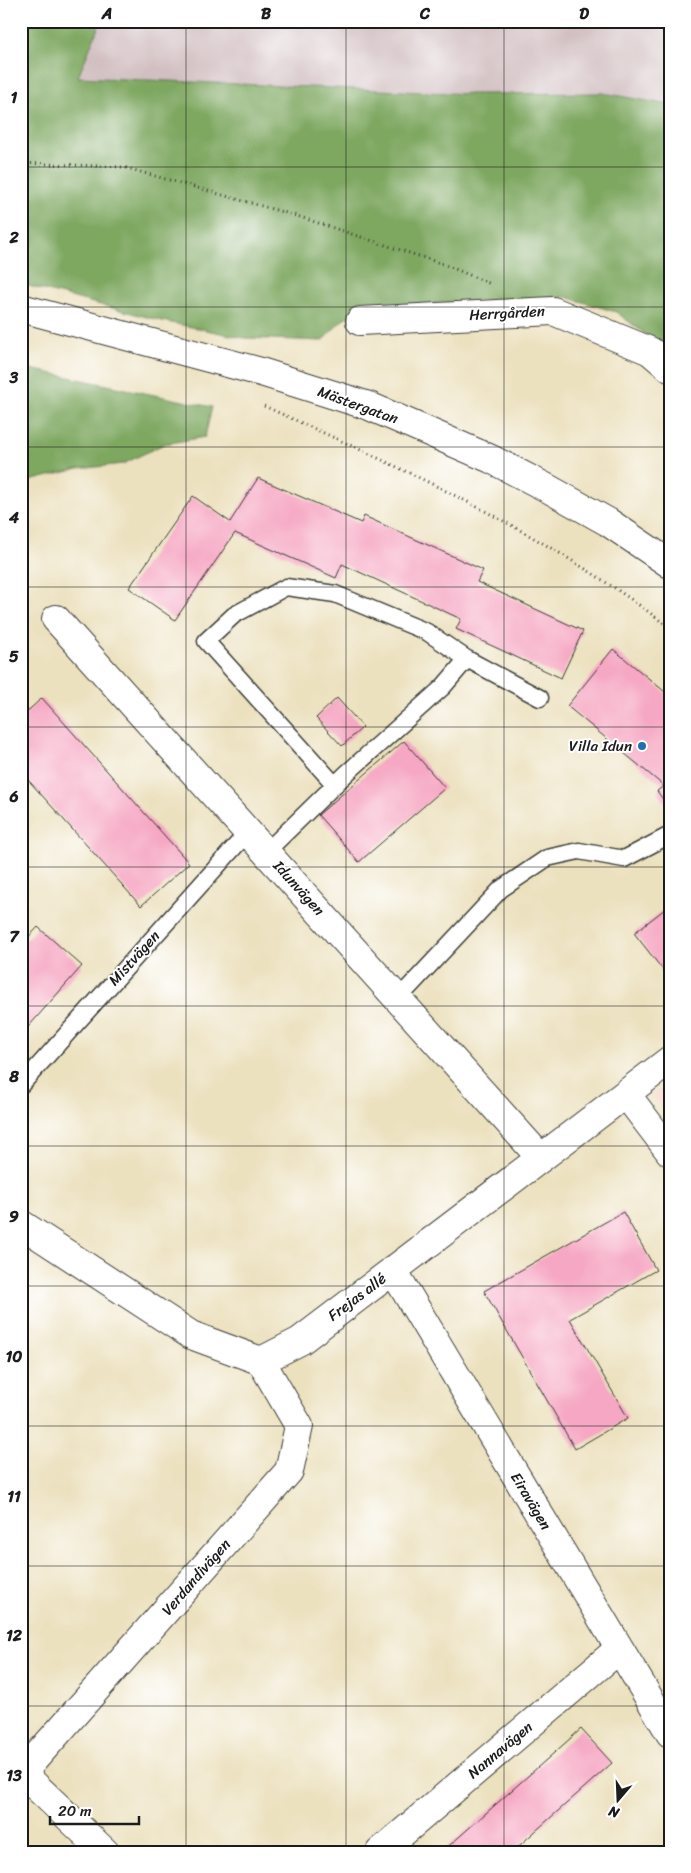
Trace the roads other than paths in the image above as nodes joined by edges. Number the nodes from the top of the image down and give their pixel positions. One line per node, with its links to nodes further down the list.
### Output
1 (21, 308): 4 (street, Mästergatan)
2 (360, 321): 3 (street, Herrgården)
3 (670, 368)
4 (670, 564)
5 (56, 619): 9 (street, Idunvägen)
6 (468, 659): 7 (lane); 8 (lane); 8 (lane)
7 (540, 698)
8 (335, 785): 11 (lane)
9 (248, 832): 11 (street, Idunvägen); 14 (lane, Mistvägen)
10 (668, 836): 12 (lane)
11 (266, 852): 12 (street, Idunvägen)
12 (398, 999): 17 (street, Idunvägen)
13 (670, 1060): 15 (street, Frejas allé)
14 (21, 1085)
15 (626, 1094): 16 (street); 17 (street, Frejas allé)
16 (670, 1152)
17 (542, 1158): 19 (street, Frejas allé)
18 (21, 1224): 20 (street)
19 (392, 1270): 20 (street, Frejas allé); 21 (street, Eiravägen)
20 (261, 1361): 23 (street, Verdandivägen)
21 (620, 1649): 22 (street, Eiravägen); 25 (street, Nannavägen)
22 (670, 1733)
23 (22, 1773): 24 (street)
24 (105, 1852)
25 (380, 1852)

